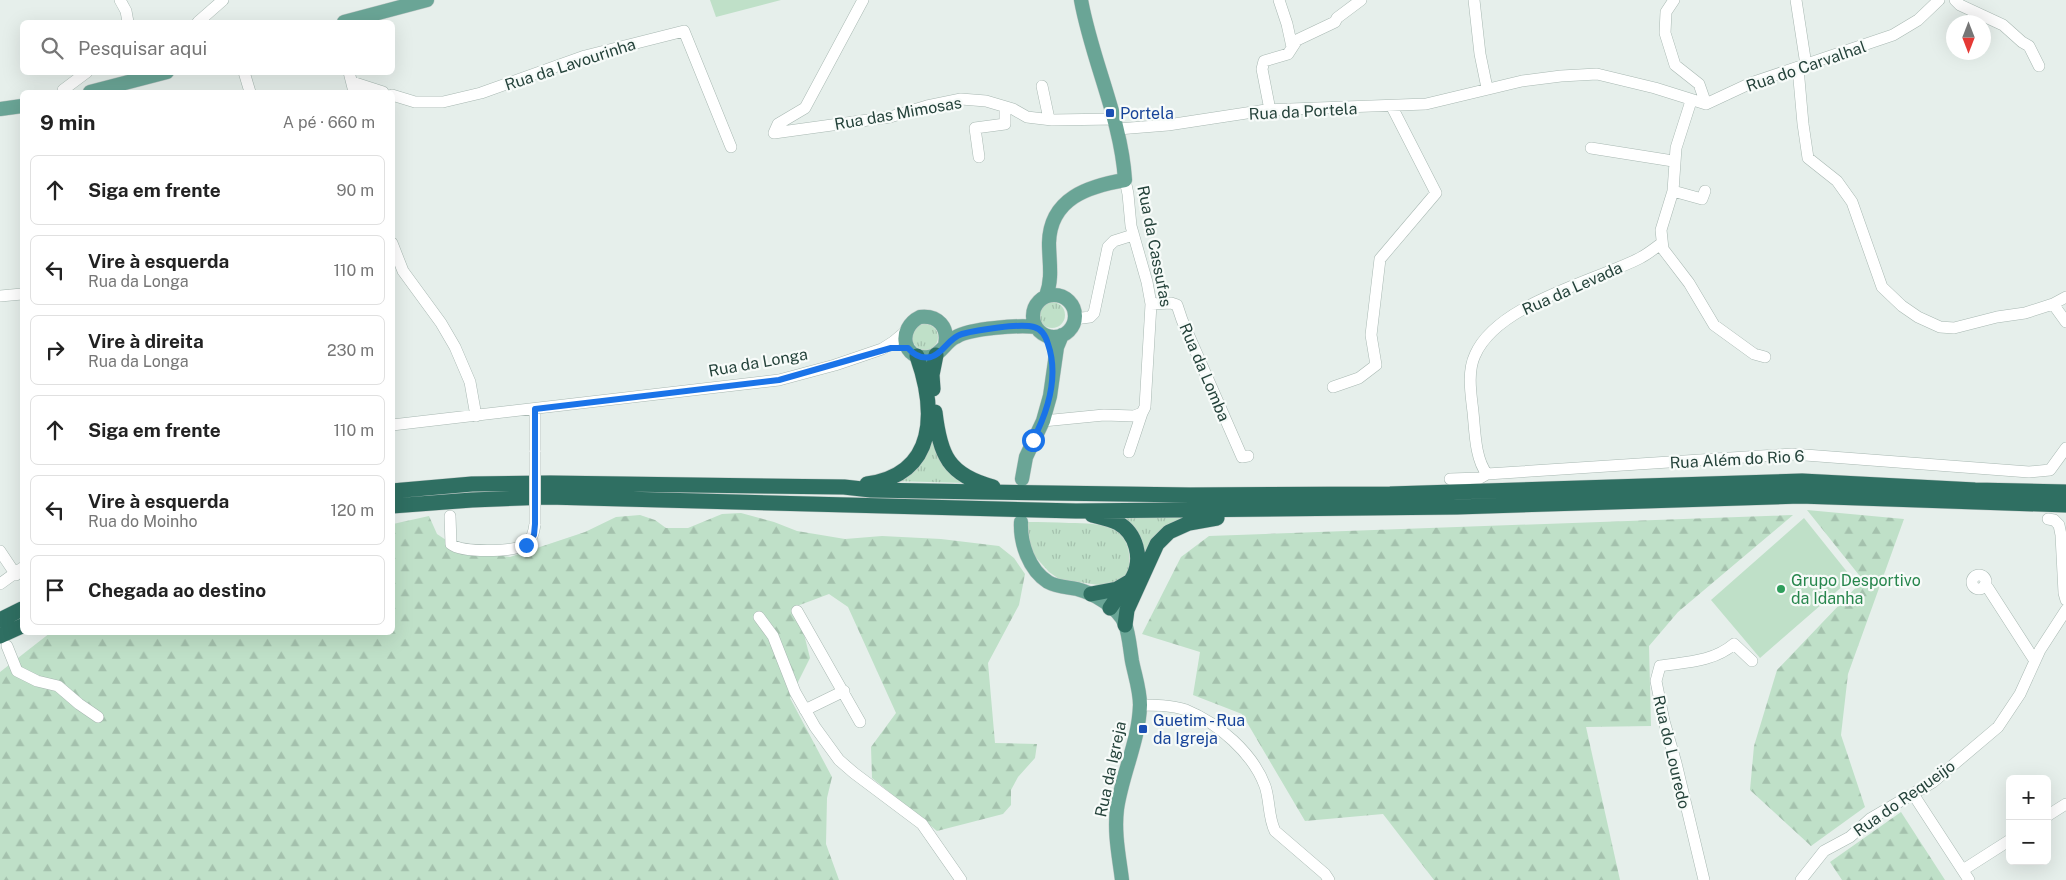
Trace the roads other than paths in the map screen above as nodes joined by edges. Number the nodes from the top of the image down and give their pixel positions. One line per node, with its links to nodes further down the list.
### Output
1 (120, 0): 13 (street)
2 (223, 0): 14 (street)
3 (427, 0): 15 (main road)
4 (863, 0): 33 (street, Rua das Mimosas)
5 (1081, 0): 38 (main road, Rua da Cassufas)
6 (1279, 0): 16 (street)
7 (1360, 0): 16 (street)
8 (1474, 0): 24 (street)
9 (1674, 0): 31 (street)
10 (1796, 0): 17 (street)
11 (1939, 0): 17 (street, Rua do Carvalhal)
12 (1955, 0): 18 (street)
13 (128, 20)
14 (200, 20)
15 (352, 20)
16 (1292, 48): 36 (street)
17 (1802, 66): 31 (street, Rua do Carvalhal); 56 (street)
18 (2039, 66)
19 (83, 75): 25 (street)
20 (157, 75): 26 (main road)
21 (245, 75): 27 (street)
22 (351, 82): 28 (street)
23 (1042, 86): 37 (street)
24 (1487, 88): 30 (street); 34 (street, Rua da Portela)
25 (63, 90)
26 (109, 90)
27 (249, 90)
28 (377, 90)
29 (395, 96): 39 (street, Rua da Lavourinha)
30 (1691, 101): 31 (street); 42 (street)
31 (1706, 104)
32 (20, 106): 35 (main road)
33 (1005, 107): 37 (street, Rua das Mimosas); 41 (street, Rua das Mimosas)
34 (1392, 107): 36 (street, Rua da Portela); 69 (street)
35 (0, 109)
36 (1270, 110): 38 (street, Rua da Portela)
37 (1049, 119): 38 (street, Rua das Mimosas)
38 (1116, 124): 43 (main road, Rua da Cassufas)
39 (731, 147)
40 (1591, 148): 42 (street)
41 (979, 157)
42 (1673, 161): 44 (street)
43 (1125, 180): 46 (street, Rua da Cassufas); 49 (main road)
44 (1673, 190): 45 (street); 47 (street)
45 (1705, 192)
46 (1133, 235): 55 (street, Rua da Cassufas); 58 (street)
47 (1662, 243): 67 (street); 78 (street, Rua da Levada)
48 (395, 250): 72 (street)
49 (1051, 278): 52 (main road); 53 (main road)
50 (20, 294): 51 (street)
51 (0, 296)
52 (1046, 296): 53 (main road); 57 (main road, Rua da Longa)
53 (1062, 296): 58 (main road)
54 (2066, 297): 56 (street)
55 (1151, 304): 71 (street, Rua da Cassufas); 77 (street, Rua da Lomba)
56 (2053, 304): 59 (street)
57 (1033, 310): 60 (main road, Rua da Longa); 61 (main road)
58 (1074, 319): 63 (main road)
59 (2066, 322)
60 (944, 327): 62 (main road, Rua da Longa); 65 (main road)
61 (1041, 331): 63 (main road, Rua da Longa); 65 (main road, Rua da Longa); 68 (main road)
62 (905, 332): 64 (street, Rua da Longa); 66 (main road)
63 (1062, 335): 68 (main road)
64 (882, 349): 66 (street, Rua da Longa); 70 (street, Rua da Longa)
65 (940, 350): 66 (main road, Rua da Longa); 83 (highway)
66 (912, 352): 81 (highway)
67 (1765, 357)
68 (1054, 371): 73 (main road)
69 (1333, 387)
70 (535, 409): 72 (street, Rua da Longa); 89 (street, bridge)
71 (1142, 413): 73 (street); 76 (street, Rua da Cassufas)
72 (476, 416): 74 (street, Rua da Longa)
73 (1043, 421): 79 (main road)
74 (395, 425)
75 (2066, 448): 78 (street, Rua Além do Rio 6)
76 (1129, 452)
77 (1248, 456)
78 (1487, 474): 80 (street)
79 (1022, 479)
80 (1450, 479)
81 (844, 487): 82 (highway); 83 (highway)
82 (395, 491)
83 (1014, 492): 84 (highway)
84 (2066, 492)
85 (2066, 505): 88 (highway)
86 (395, 506): 87 (highway)
87 (1076, 511): 88 (highway); 95 (highway)
88 (1240, 511): 95 (highway)
89 (450, 516)
90 (2048, 519): 98 (street)
91 (1021, 522): 97 (main road)
92 (0, 551): 93 (street)
93 (19, 571): 94 (street)
94 (0, 584)
95 (1134, 585): 97 (highway); 99 (highway); 105 (highway)
96 (1984, 586): 109 (street)
97 (1091, 594): 99 (main road)
98 (2066, 600)
99 (1110, 608): 105 (main road); 110 (main road, Rua da Igreja)
100 (20, 610): 104 (highway)
101 (2066, 610): 109 (street, Rua do Requeijo)
102 (797, 611): 111 (street)
103 (759, 618): 113 (street)
104 (0, 620)
105 (1126, 625): 110 (main road, Rua da Igreja)
106 (20, 628): 107 (highway)
107 (3, 641): 114 (street)
108 (1752, 661): 124 (street, Rua do Louredo)
109 (2035, 661): 116 (street, Rua do Requeijo)
110 (1133, 665): 112 (main road, Rua da Igreja)
111 (844, 690): 113 (street); 115 (street)
112 (1140, 705): 122 (main road, Rua da Igreja); 123 (street)
113 (805, 710): 121 (street)
114 (98, 718)
115 (860, 722)
116 (1912, 794): 120 (street); 125 (street, Rua do Requeijo)
117 (2066, 804): 118 (street)
118 (2051, 813)
119 (2006, 843): 120 (street)
120 (1966, 875)
121 (961, 880)
122 (1122, 880)
123 (1329, 880)
124 (1704, 880)
125 (1801, 880)

